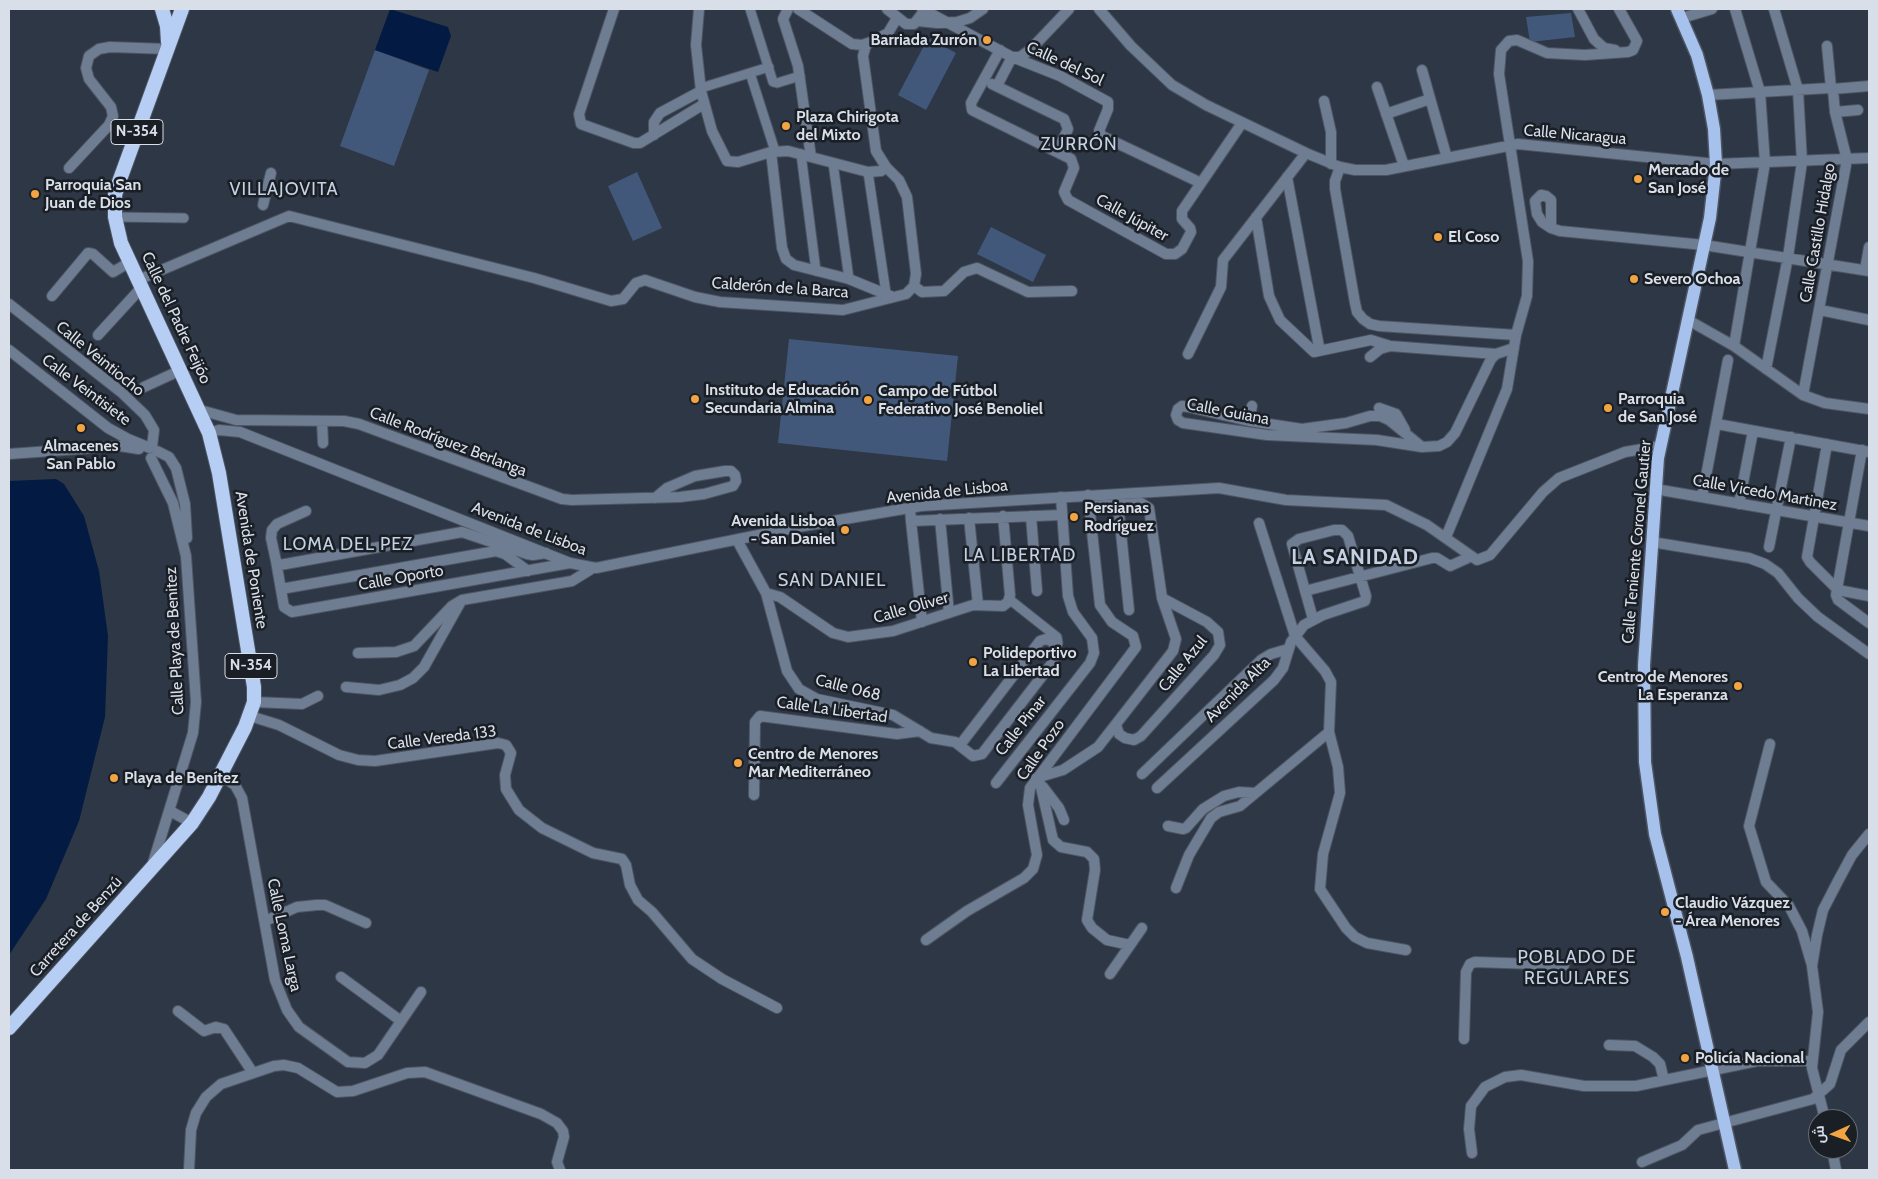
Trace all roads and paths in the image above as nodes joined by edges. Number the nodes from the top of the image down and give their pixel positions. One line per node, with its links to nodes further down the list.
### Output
1 (162, 9): 24 (highway, N-354)
2 (182, 9): 24 (highway, N-354)
3 (614, 9): 48 (street)
4 (699, 9): 37 (street)
5 (750, 9): 28 (street)
6 (788, 9): 31 (street)
7 (798, 9): 22 (street)
8 (887, 9): 19 (street)
9 (921, 9): 20 (street); 21 (street)
10 (983, 9): 21 (street)
11 (1068, 9): 27 (street)
12 (1099, 9): 47 (street)
13 (1578, 9): 26 (street)
14 (1619, 9): 26 (street)
15 (1712, 9): 18 (street)
16 (1735, 9): 39 (street)
17 (1774, 9): 38 (street)
18 (1680, 13): 40 (main road, Calle Teniente Coronel Gautier)
19 (898, 18): 20 (street); 22 (street)
20 (918, 21): 21 (street)
21 (946, 23): 25 (street)
22 (872, 42): 64 (street)
23 (1827, 46): 36 (street, Calle Castillo Hidalgo)
24 (168, 49): 63 (street); 70 (highway, N-354)
25 (1000, 50): 27 (street); 32 (street)
26 (1628, 52): 49 (street, Calle Nicaragua)
27 (1012, 57): 33 (street); 68 (street, Calle del Sol)
28 (769, 67): 30 (street); 31 (street)
29 (1422, 70): 41 (street)
30 (750, 73): 37 (street); 50 (street)
31 (800, 76): 53 (street)
32 (984, 80): 33 (street); 51 (street)
33 (997, 86): 51 (street)
34 (1377, 86): 46 (street)
35 (1869, 86): 36 (street)
36 (1832, 88): 38 (street); 45 (street, Calle Castillo Hidalgo)
37 (701, 89): 43 (street); 48 (street)
38 (1798, 90): 39 (street); 57 (street)
39 (1760, 92): 40 (street); 59 (street)
40 (1708, 95): 60 (main road, Calle Teniente Coronel Gautier)
41 (1430, 98): 46 (street); 54 (street)
42 (1324, 101): 61 (street)
43 (704, 104): 48 (street); 50 (street)
44 (1858, 110): 45 (street)
45 (1835, 112): 56 (street, Calle Castillo Hidalgo)
46 (1386, 114): 62 (street)
47 (1242, 123): 52 (street); 68 (street, Calle Júpiter)
48 (654, 135)
49 (1509, 146): 54 (street); 60 (street, Calle Nicaragua); 93 (street)
50 (773, 152): 53 (street); 81 (street)
51 (1057, 152): 68 (street, Calle Júpiter)
52 (1306, 152): 61 (street); 67 (street)
53 (806, 155): 58 (street); 81 (street)
54 (1447, 158): 62 (street)
55 (1869, 158): 56 (street, Calle Nicaragua)
56 (1846, 159): 57 (street, Calle Nicaragua); 79 (street, Calle Castillo Hidalgo)
57 (1802, 162): 59 (street, Calle Nicaragua); 77 (street)
58 (833, 163): 65 (street); 82 (street)
59 (1765, 163): 60 (street, Calle Nicaragua); 76 (street)
60 (1716, 164): 74 (main road, Calle Teniente Coronel Gautier)
61 (1336, 166): 62 (street); 93 (street)
62 (1404, 166)
63 (69, 168)
64 (886, 168): 65 (street); 84 (street)
65 (868, 172): 86 (street)
66 (271, 173): 69 (street)
67 (1287, 177): 71 (street); 98 (street)
68 (1201, 183)
69 (263, 205)
70 (114, 217): 72 (street); 78 (highway, Calle del Padre Feijóo / N-354)
71 (1256, 217): 98 (street); 99 (street)
72 (184, 218)
73 (1551, 228): 74 (street)
74 (1704, 244): 76 (street); 90 (main road, Calle Teniente Coronel Gautier)
75 (1869, 247): 80 (street)
76 (1751, 251): 77 (street); 95 (street)
77 (1788, 257): 79 (street); 103 (street)
78 (130, 262): 83 (highway, Calle del Padre Feijóo / N-354); 87 (street)
79 (1829, 264): 80 (street); 89 (street, Calle Castillo Hidalgo)
80 (1867, 271)
81 (816, 272): 82 (street)
82 (849, 279): 86 (street)
83 (140, 284): 86 (street, Calderón de la Barca); 92 (street); 104 (highway, Calle del Padre Feijóo / N-354)
84 (914, 286): 85 (street); 86 (street, Calderón de la Barca)
85 (1072, 291)
86 (890, 295)
87 (52, 296)
88 (9, 304): 124 (street, Calle Veintiocho)
89 (1820, 310): 91 (street); 106 (street, Calle Castillo Hidalgo)
90 (1688, 320): 95 (street); 121 (main road, Calle Teniente Coronel Gautier)
91 (1869, 320)
92 (98, 335)
93 (1516, 335): 96 (street)
94 (1390, 346): 98 (street); 100 (street); 101 (street)
95 (1734, 346): 103 (street)
96 (1514, 348): 100 (street); 148 (street)
97 (9, 350): 114 (street, Calle Veintisiete)
98 (1317, 351)
99 (1188, 354)
100 (1496, 354): 123 (street, Calle Guiana)
101 (1370, 357)
102 (1728, 360): 113 (street)
103 (1766, 369): 106 (street)
104 (181, 370): 105 (street); 110 (highway, Calle del Padre Feijóo / N-354)
105 (144, 387)
106 (1803, 395): 109 (street)
107 (1252, 406): 112 (street)
108 (1379, 408): 117 (street)
109 (1869, 409)
110 (200, 410): 111 (street, Calle Rodríguez Berlanga); 116 (highway, Calle del Padre Feijóo / N-354)
111 (322, 421): 119 (street); 131 (street, Calle Rodríguez Berlanga)
112 (1249, 421): 117 (street, Calle Guiana); 123 (street, Calle Guiana)
113 (1716, 424): 115 (street); 130 (street)
114 (108, 428): 122 (street); 124 (street, Calle Veintisiete)
115 (1753, 431): 118 (street); 133 (street)
116 (209, 433): 152 (street, Avenida de Lisboa); 182 (highway, Avenida de Poniente / N-354)
117 (1408, 436): 123 (street, Calle Guiana)
118 (1791, 437): 120 (street); 136 (street)
119 (323, 442)
120 (1826, 444): 125 (street); 141 (street)
121 (1660, 446): 127 (main road, Calle Teniente Coronel Gautier); 154 (street)
122 (102, 447): 124 (street); 126 (street)
123 (1422, 447)
124 (151, 451): 153 (street); 153 (street)
125 (1866, 451): 146 (street)
126 (9, 454)
127 (1655, 489): 130 (street, Calle Vicedo Martinez); 150 (main road, Calle Teniente Coronel Gautier)
128 (1088, 494): 129 (street, Avenida de Lisboa); 134 (street); 148 (street, Avenida de Lisboa)
129 (1061, 497): 135 (street, Avenida de Lisboa); 138 (street)
130 (1702, 497): 133 (street, Calle Vicedo Martinez)
131 (655, 498): 131 (street, Calle Rodríguez Berlanga)
132 (1118, 504): 134 (street); 167 (street); 170 (street)
133 (1739, 504): 136 (street, Calle Vicedo Martinez)
134 (1089, 506): 191 (street, Calle Pozo)
135 (910, 508): 144 (street); 149 (street, Avenida de Lisboa)
136 (1776, 510): 141 (street, Calle Vicedo Martinez); 151 (street)
137 (306, 511): 155 (street, Calle Oporto)
138 (1061, 515): 140 (street); 192 (street, Calle Pinar)
139 (1003, 516): 140 (street); 142 (street); 166 (street)
140 (1031, 516): 162 (street)
141 (1814, 516): 146 (street, Calle Vicedo Martinez); 161 (street)
142 (969, 518): 143 (street); 169 (street)
143 (940, 519): 144 (street); 171 (street)
144 (911, 521): 173 (street)
145 (1259, 523): 175 (street)
146 (1850, 523): 147 (street, Calle Vicedo Martinez); 161 (street)
147 (1869, 526)
148 (1446, 537): 154 (street, Avenida de Lisboa)
149 (737, 540): 157 (street, Avenida de Lisboa); 164 (street, Calle 068)
150 (1652, 542): 179 (street); 222 (main road, Calle Teniente Coronel Gautier)
151 (1769, 548)
152 (546, 553): 155 (street); 156 (street, Avenida de Lisboa)
153 (186, 556): 196 (street, Calle Playa de Benitez)
154 (1470, 558): 159 (street)
155 (276, 561): 160 (street, Calle Oporto)
156 (570, 563): 157 (street, Avenida de Lisboa); 158 (street, Calle Oporto)
157 (593, 568): 168 (street)
158 (528, 571): 160 (street); 160 (street, Calle Oporto)
159 (1360, 577): 163 (street); 163 (street); 172 (street, Avenida Alta)
160 (281, 589)
161 (1838, 590): 165 (street); 174 (street)
162 (1037, 591)
163 (1305, 591): 172 (street)
164 (766, 593): 173 (street, Calle Oliver); 185 (street, Calle 068)
165 (1869, 596)
166 (1009, 597): 169 (street, Calle Oliver); 176 (street)
167 (1162, 598): 184 (street, Calle Azul); 184 (street, Calle Azul)
168 (462, 600): 178 (street); 180 (street)
169 (978, 605): 171 (street, Calle Oliver)
170 (1129, 610)
171 (949, 613): 173 (street, Calle Oliver)
172 (1314, 619): 175 (street, Avenida Alta)
173 (922, 622)
174 (1869, 623)
175 (1295, 636): 177 (street, Avenida Alta); 186 (street)
176 (1056, 648): 188 (street); 188 (street, Calle 068)
177 (1288, 649): 189 (street); 193 (street, Avenida Alta)
178 (358, 653)
179 (1869, 654)
180 (346, 688)
181 (318, 696): 182 (street)
182 (254, 702): 183 (highway, Avenida de Poniente / N-354)
183 (250, 716): 190 (highway, Avenida de Poniente / N-354); 214 (street, Calle Vereda 133)
184 (1116, 725): 191 (street)
185 (920, 731): 188 (street, Calle 068); 195 (street, Calle La Libertad)
186 (1329, 732): 194 (street); 208 (street)
187 (1770, 744): 210 (street)
188 (960, 745)
189 (1142, 774)
190 (220, 775): 198 (highway, Avenida de Poniente / N-354); 203 (street, Calle Loma Larga)
191 (1038, 781): 197 (street); 206 (street, Calle Pozo); 207 (street)
192 (996, 783)
193 (1157, 788)
194 (1255, 793): 199 (street); 202 (street)
195 (754, 795)
196 (170, 811): 198 (street); 201 (street, Calle Playa de Benitez)
197 (1064, 820)
198 (192, 822): 201 (highway, Avenida de Poniente / N-354)
199 (1168, 826)
200 (1869, 834): 210 (street)
201 (150, 872): 218 (highway, Carretera de Benzú / N-354)
202 (1176, 888)
203 (265, 921): 204 (street); 216 (street, Calle Loma Larga)
204 (366, 923)
205 (1142, 928): 207 (street)
206 (926, 940)
207 (1130, 945): 211 (street)
208 (1406, 950)
209 (1564, 965): 219 (street)
210 (1812, 966): 221 (street)
211 (1110, 974)
212 (341, 977): 216 (street)
213 (421, 992): 216 (street, Calle Loma Larga)
214 (777, 1008)
215 (178, 1011): 223 (street)
216 (401, 1021)
217 (1869, 1022): 225 (street)
218 (9, 1028)
219 (1464, 1039)
220 (1610, 1045): 224 (street)
221 (1812, 1061): 222 (street); 225 (street)
222 (1712, 1070): 224 (street); 227 (main road, Calle Teniente Coronel Gautier)
223 (253, 1073): 230 (street); 231 (street)
224 (1664, 1080): 228 (street)
225 (1818, 1096): 226 (street); 227 (street)
226 (1822, 1109)
227 (1723, 1122): 229 (street); 232 (main road, Calle Teniente Coronel Gautier)
228 (1472, 1153)
229 (1642, 1162)
230 (189, 1170)
231 (560, 1170)
232 (1735, 1170)

